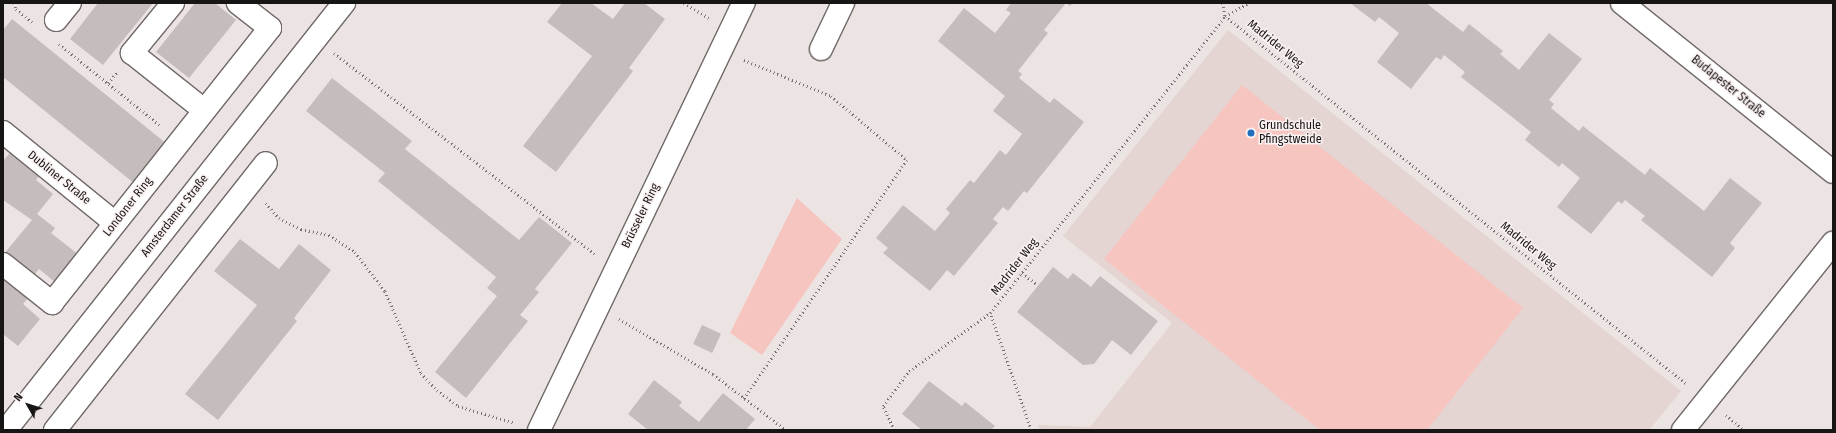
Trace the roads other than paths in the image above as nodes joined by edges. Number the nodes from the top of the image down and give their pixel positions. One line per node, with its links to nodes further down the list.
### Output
1 (70, 3): 8 (street)
2 (173, 3): 10 (street)
3 (238, 3): 10 (street, Londoner Ring)
4 (344, 3): 18 (street, Amsterdamer Straße)
5 (744, 3): 17 (street, Brüsseler Ring)
6 (843, 3): 9 (street)
7 (1622, 3): 13 (street, Budapester Straße)
8 (56, 20)
9 (821, 49)
10 (204, 110): 14 (street, Londoner Ring)
11 (3, 132): 14 (street, Dubliner Straße)
12 (266, 163): 19 (street)
13 (1833, 172)
14 (115, 223): 16 (street, Londoner Ring)
15 (1833, 243): 20 (street)
16 (3, 264)
17 (529, 427)
18 (6, 430)
19 (55, 430)
20 (1683, 430)

